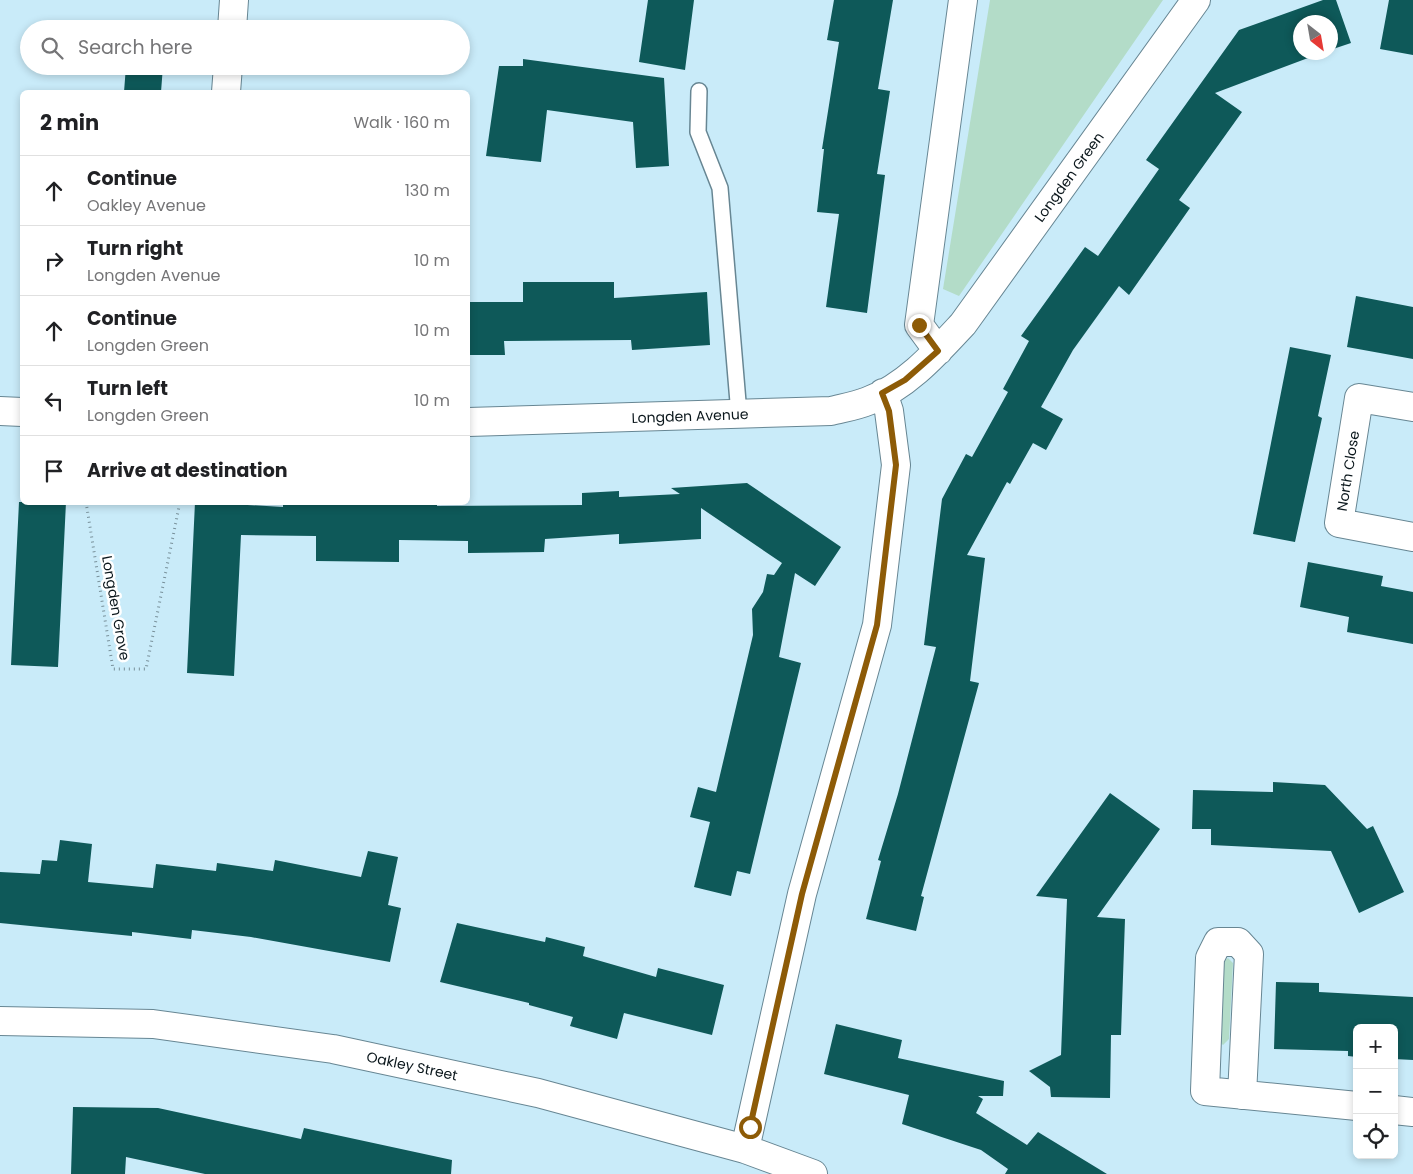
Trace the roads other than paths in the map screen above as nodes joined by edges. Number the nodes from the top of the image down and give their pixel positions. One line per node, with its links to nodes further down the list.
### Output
1 (234, 0): 4 (street)
2 (963, 0): 8 (street)
3 (1196, 0): 8 (street, Longden Green)
4 (233, 20)
5 (227, 75): 6 (street)
6 (226, 90)
7 (699, 91): 13 (lane)
8 (938, 351): 9 (street, Longden Green)
9 (894, 387): 13 (street, Longden Avenue); 21 (street)
10 (1413, 407): 15 (street, North Close)
11 (0, 411): 12 (street)
12 (20, 412)
13 (739, 414): 14 (street, Longden Avenue)
14 (470, 422)
15 (1413, 538)
16 (0, 1021): 21 (street, Oakley Street)
17 (1242, 1095): 17 (street); 18 (street)
18 (1353, 1106)
19 (1398, 1110): 20 (street)
20 (1413, 1112)
21 (745, 1150): 22 (street, Oakley Street)
22 (813, 1174)

